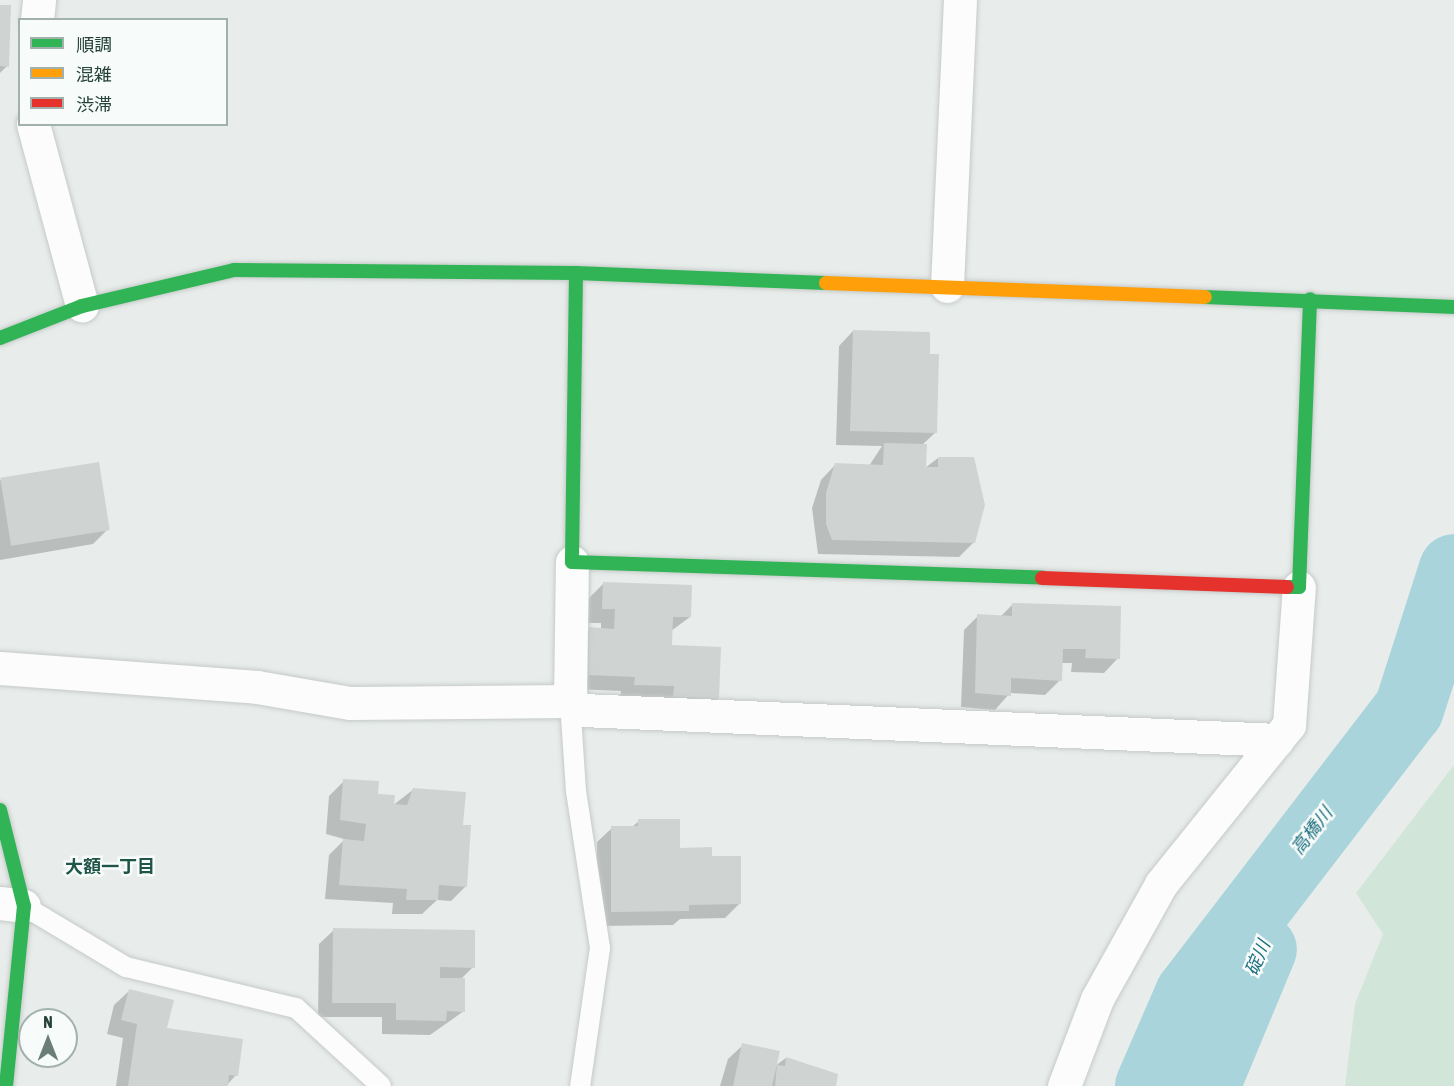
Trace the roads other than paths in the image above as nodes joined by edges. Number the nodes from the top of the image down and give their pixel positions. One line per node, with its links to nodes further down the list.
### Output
1 (39, 0): 3 (street)
2 (960, 0): 6 (street)
3 (37, 18)
4 (34, 126): 8 (street)
5 (576, 273): 6 (street); 8 (street); 11 (street)
6 (946, 286): 7 (street)
7 (1310, 299): 9 (street); 12 (street)
8 (82, 306): 10 (street)
9 (1454, 307)
10 (0, 338)
11 (572, 562): 12 (street); 14 (street)
12 (1299, 587): 15 (street)
13 (0, 668): 14 (street)
14 (570, 701): 15 (street); 20 (lane)
15 (1277, 740): 21 (street)
16 (0, 810): 17 (street)
17 (12, 905): 18 (street); 19 (lane)
18 (6, 1086)
19 (381, 1086)
20 (580, 1086)
21 (1064, 1086)

